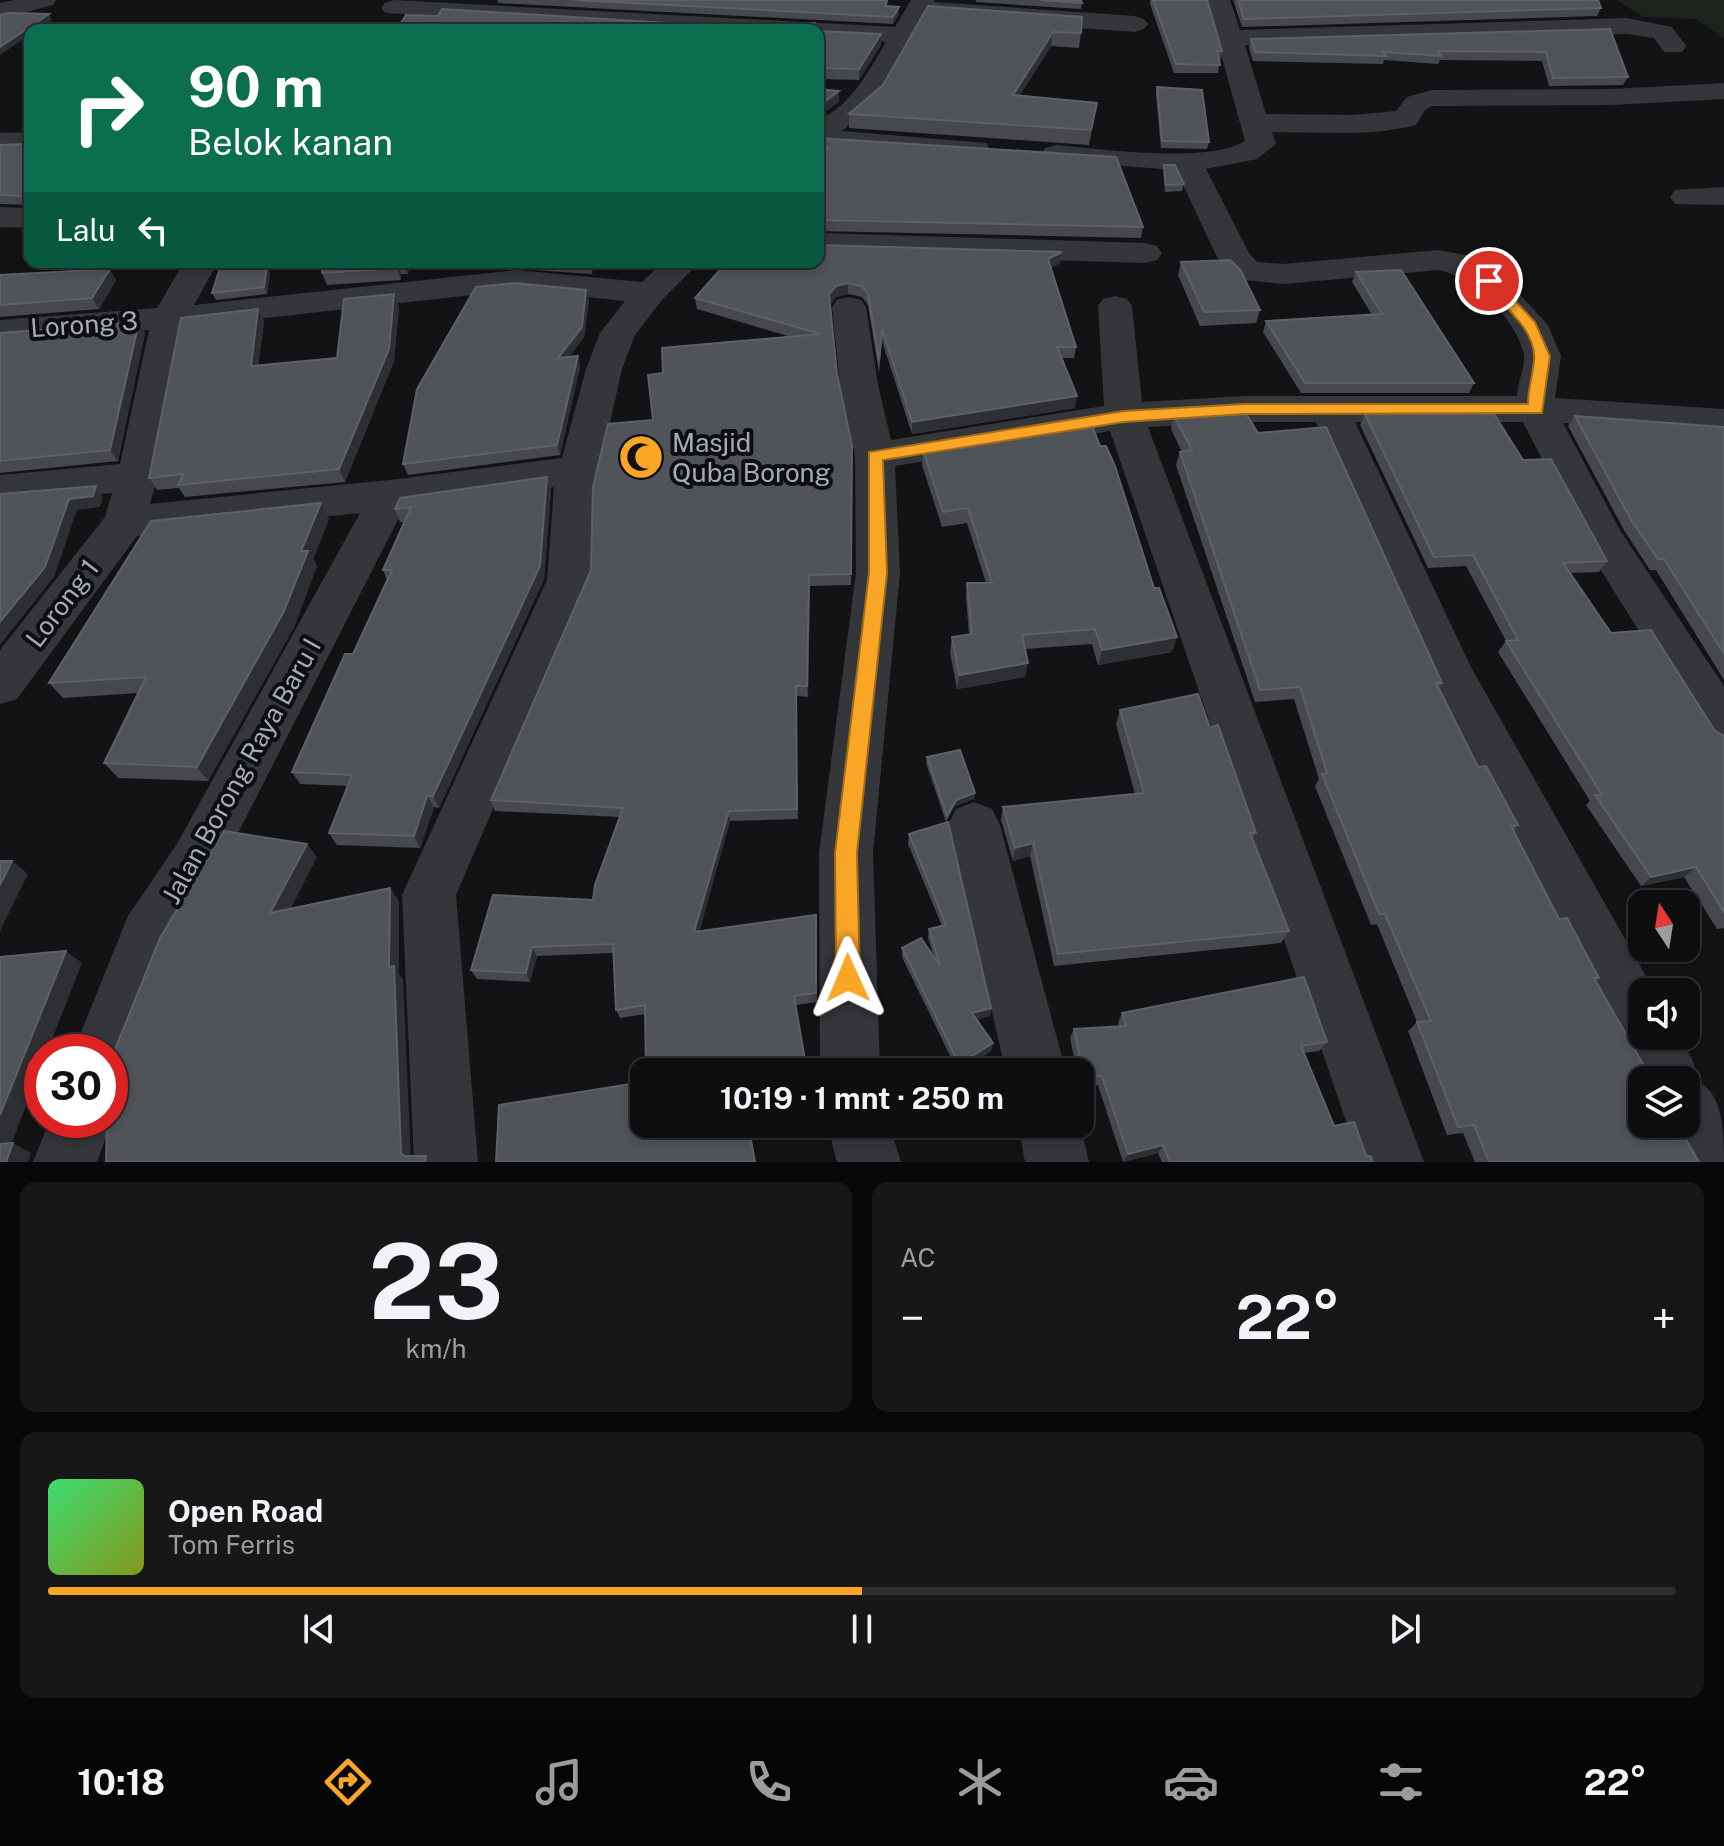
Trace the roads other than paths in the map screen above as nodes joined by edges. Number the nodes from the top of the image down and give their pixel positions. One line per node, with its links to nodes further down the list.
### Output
1 (44, 0): 5 (street)
2 (1218, 0): 11 (street)
3 (397, 4): 6 (street); 7 (street)
4 (921, 4): 8 (street); 10 (street)
5 (0, 11)
6 (377, 24)
7 (720, 24)
8 (1135, 24)
9 (824, 30): 10 (street)
10 (901, 35): 15 (street)
11 (1228, 38): 12 (street); 16 (street)
12 (1673, 46)
13 (831, 90): 15 (street)
14 (1724, 91): 16 (street)
15 (870, 92): 17 (street)
16 (1255, 123): 23 (street)
17 (824, 128)
18 (824, 138): 21 (street)
19 (24, 141): 20 (street)
20 (0, 142)
21 (1002, 150)
22 (1033, 152): 23 (street)
23 (1186, 160): 37 (street)
24 (1724, 196): 25 (street)
25 (1686, 197)
26 (0, 217): 27 (street)
27 (24, 218)
28 (824, 243): 29 (street)
29 (1145, 253)
30 (198, 268): 35 (street)
31 (677, 268): 32 (street)
32 (650, 293): 35 (street, Lorong 3); 42 (street)
33 (1115, 306): 39 (street)
34 (849, 307): 41 (street)
35 (169, 318): 36 (street, Lorong 3); 43 (street)
36 (0, 331)
37 (1536, 409): 38 (street); 40 (street); 48 (street)
38 (1330, 410): 39 (street); 50 (street)
39 (1124, 416): 41 (street); 62 (street)
40 (1724, 422)
41 (875, 456): 52 (street)
42 (578, 470): 45 (street); 59 (street)
43 (138, 476): 44 (street); 46 (street)
44 (0, 489)
45 (390, 495): 46 (street); 51 (street, Jalan Borong Raya Baru I)
46 (124, 522): 47 (street, Lorong 1)
47 (0, 685)
48 (1724, 726)
49 (974, 825): 53 (street)
50 (1628, 1001)
51 (110, 1034)
52 (850, 1058)
53 (1032, 1058)
54 (1700, 1134): 63 (street)
55 (74, 1138): 58 (street)
56 (862, 1138): 60 (street)
57 (1052, 1138): 61 (street)
58 (65, 1162)
59 (446, 1162)
60 (869, 1162)
61 (1057, 1162)
62 (1392, 1162)
63 (1715, 1162)

